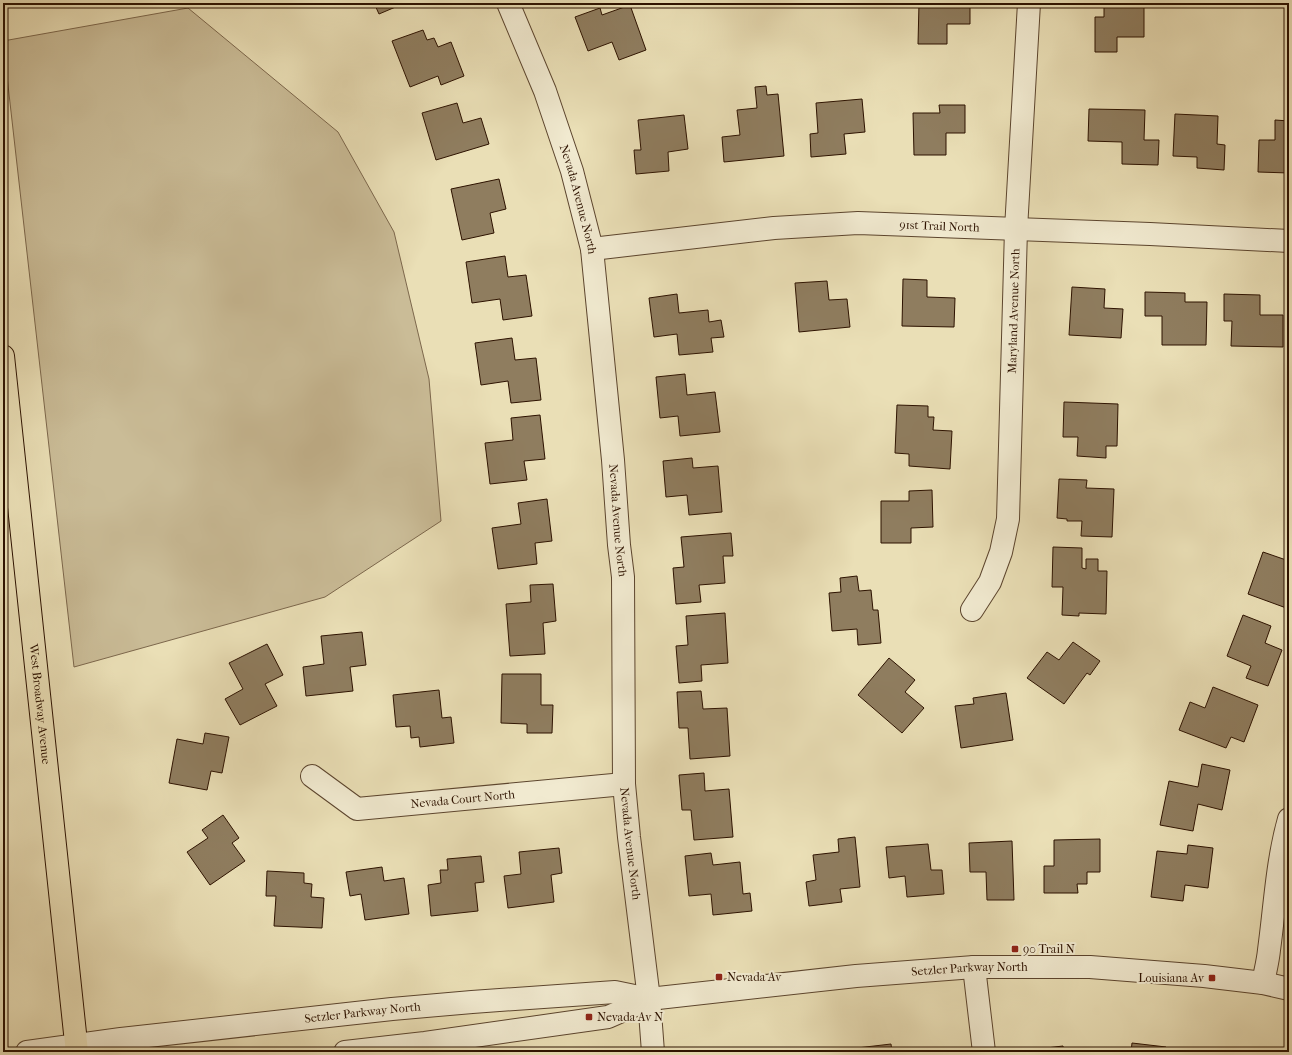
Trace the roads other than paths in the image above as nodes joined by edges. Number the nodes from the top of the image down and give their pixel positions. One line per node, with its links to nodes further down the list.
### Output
1 (508, 3): 5 (street, Nevada Avenue North)
2 (1028, 3): 3 (street, Maryland Avenue North)
3 (1016, 229): 4 (street, 91st Trail North); 5 (street, 91st Trail North); 7 (street, Maryland Avenue North)
4 (1289, 241)
5 (592, 249): 9 (street, Nevada Avenue North)
6 (3, 356): 15 (main road, West Broadway Avenue)
7 (972, 610)
8 (312, 776): 9 (street, Nevada Court North)
9 (624, 784): 14 (street, Nevada Avenue North)
10 (1289, 819): 12 (street)
11 (974, 967): 12 (street, Setzler Parkway North); 14 (street, Setzler Parkway North); 19 (street)
12 (1263, 983): 13 (street, Setzler Parkway North)
13 (1289, 989)
14 (649, 999): 15 (street, Setzler Parkway North); 17 (street, Setzler Parkway North); 18 (street, Nevada Avenue North)
15 (77, 1049): 16 (street, Setzler Parkway North)
16 (27, 1052)
17 (345, 1052)
18 (653, 1052)
19 (984, 1052)

